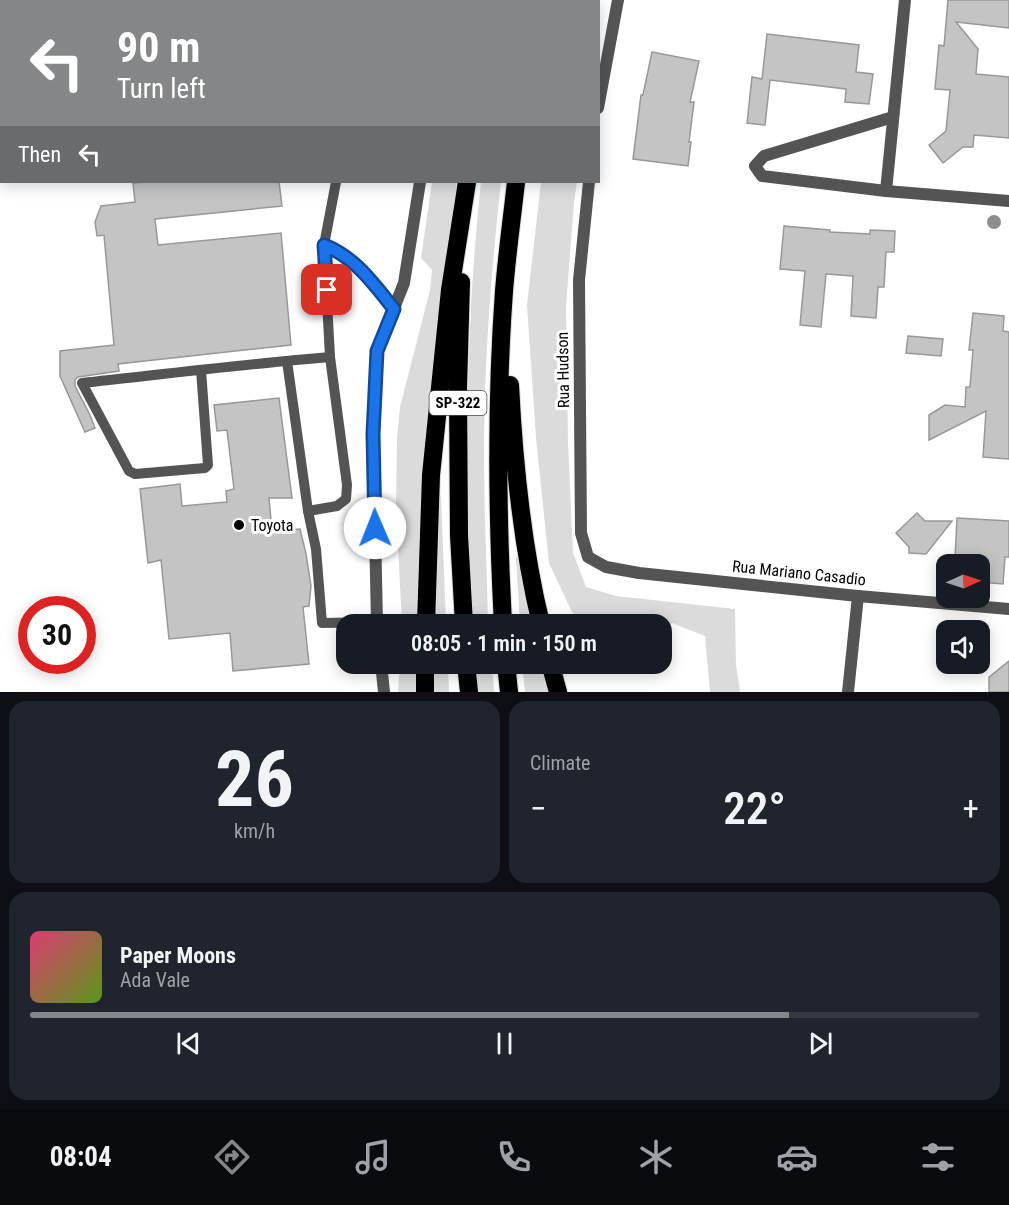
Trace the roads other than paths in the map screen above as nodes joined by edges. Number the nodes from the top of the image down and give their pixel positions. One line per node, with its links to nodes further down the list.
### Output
1 (618, 0): 3 (street)
2 (905, 0): 4 (street)
3 (600, 97)
4 (893, 117): 11 (street); 11 (street)
5 (336, 183): 13 (lane)
6 (420, 183): 15 (street)
7 (469, 183): 24 (highway)
8 (469, 183): 25 (highway, SP-322)
9 (516, 183): 14 (highway, SP-322)
10 (589, 183): 20 (street, Rua Hudson)
11 (886, 191): 12 (street)
12 (1009, 201)
13 (324, 245): 15 (lane); 16 (lane)
14 (504, 290): 26 (highway, SP-322); 27 (highway)
15 (394, 309): 23 (street)
16 (330, 357): 17 (lane); 19 (lane)
17 (287, 361): 18 (lane); 19 (lane)
18 (201, 370): 18 (lane)
19 (308, 511): 28 (lane)
20 (588, 557): 21 (street, Rua Mariano Casadio)
21 (858, 596): 22 (street, Rua Mariano Casadio); 39 (street)
22 (1009, 609)
23 (377, 614)
24 (426, 614)
25 (463, 614)
26 (502, 614)
27 (539, 614)
28 (336, 623)
29 (382, 674): 34 (street)
30 (425, 674): 35 (highway)
31 (467, 674): 36 (highway)
32 (507, 674): 37 (highway)
33 (553, 674): 38 (highway)
34 (384, 692)
35 (425, 692)
36 (469, 692)
37 (508, 692)
38 (558, 692)
39 (848, 692)

